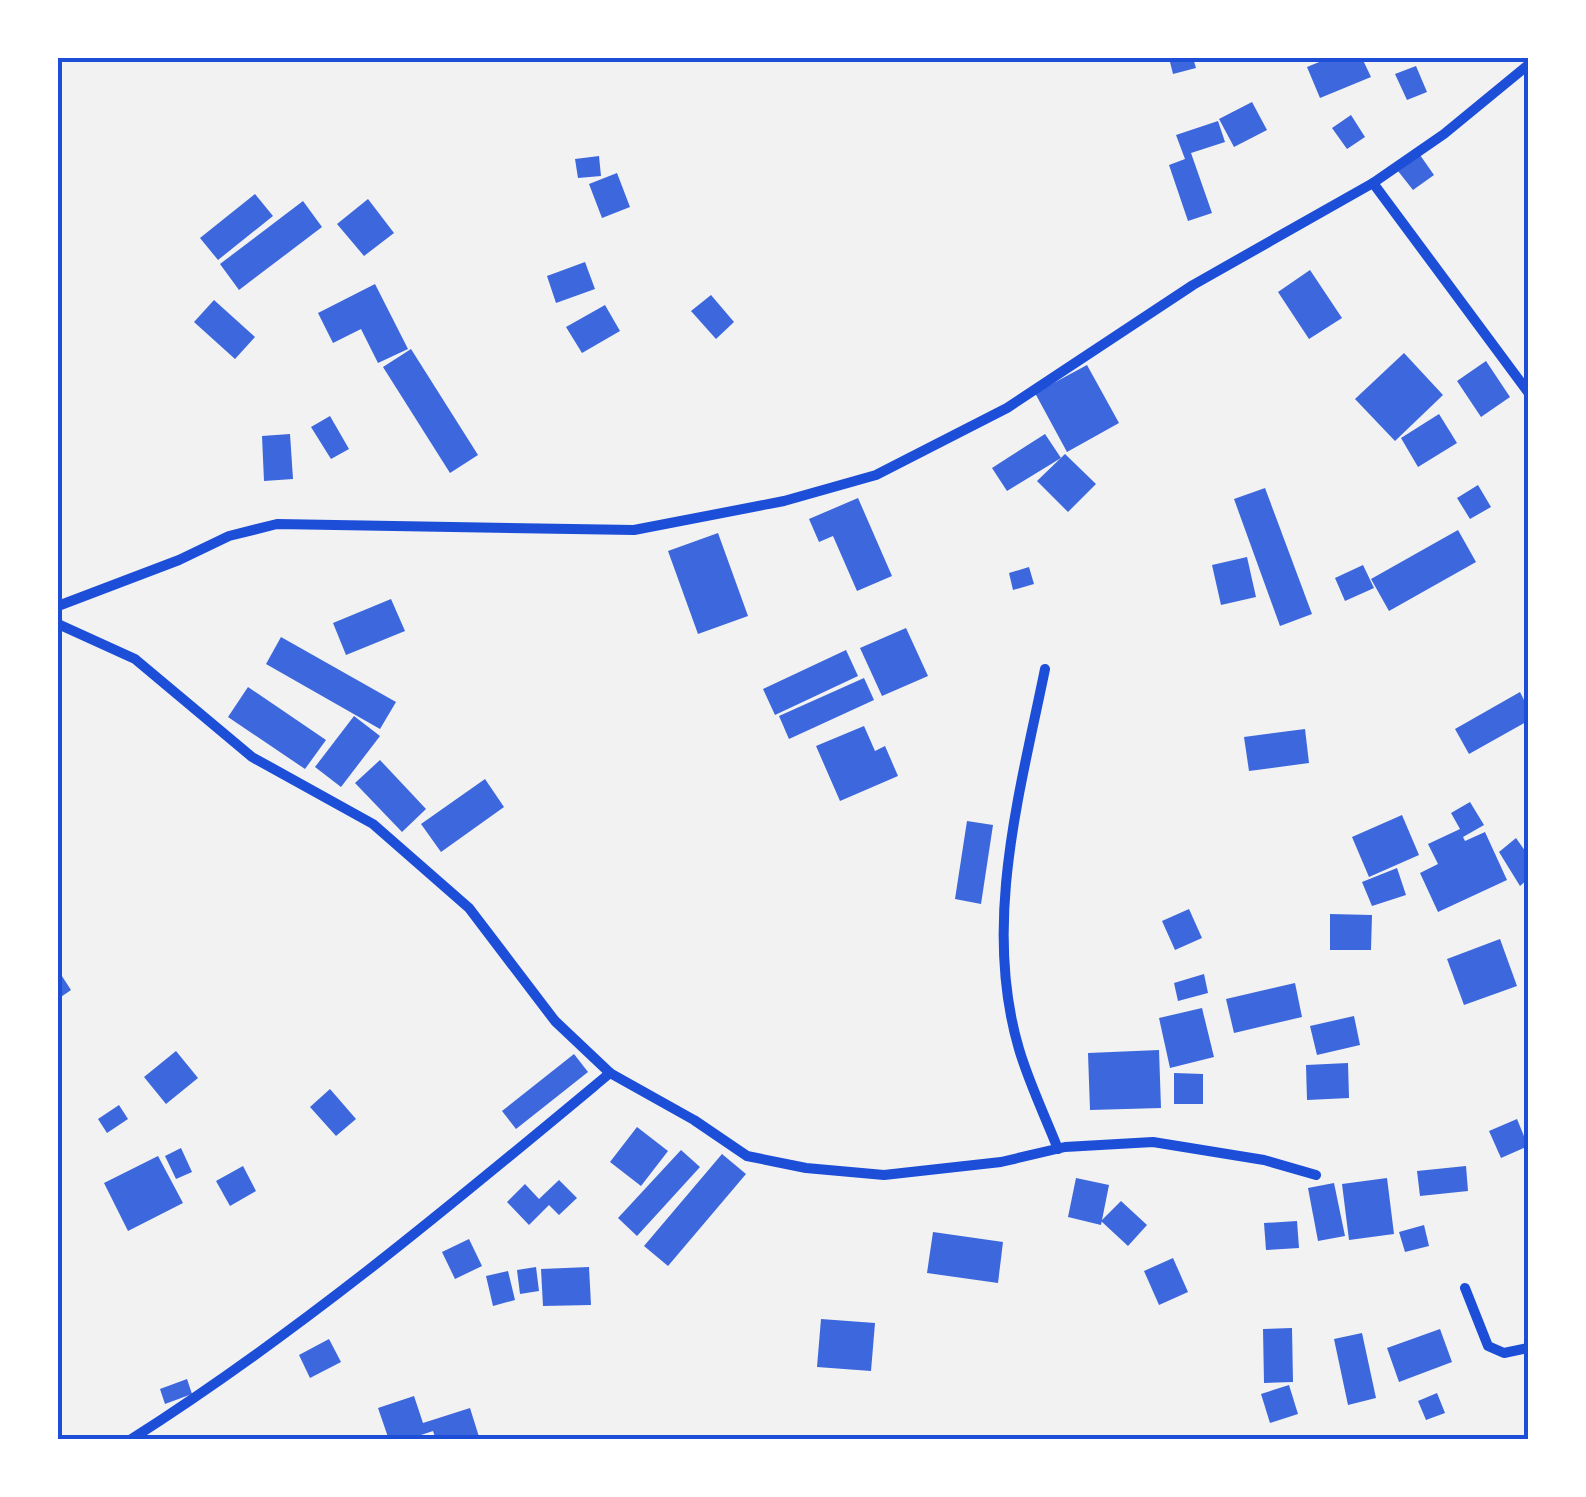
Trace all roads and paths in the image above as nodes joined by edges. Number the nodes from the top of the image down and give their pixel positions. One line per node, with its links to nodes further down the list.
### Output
1 (1528, 65): 2 (street)
2 (1373, 183): 3 (street); 4 (street)
3 (1528, 392)
4 (58, 606)
5 (58, 624): 7 (street)
6 (1045, 669): 8 (street)
7 (610, 1073): 8 (street); 12 (street)
8 (1058, 1149): 9 (street)
9 (1316, 1175)
10 (1465, 1288): 11 (street)
11 (1528, 1348)
12 (130, 1440)

